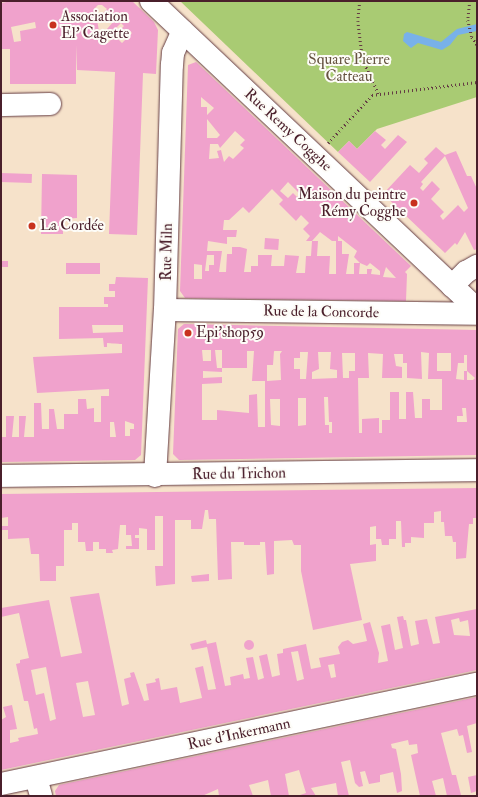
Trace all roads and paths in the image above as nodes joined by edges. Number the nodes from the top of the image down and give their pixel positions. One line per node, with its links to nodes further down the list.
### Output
1 (151, 1): 4 (street, Rue Remy Cogghe)
2 (360, 1): 7 (path)
3 (470, 1): 5 (path)
4 (183, 31): 10 (street, Rue Remy Cogghe); 14 (street, Rue Miln)
5 (477, 45)
6 (477, 82): 7 (path)
7 (379, 94): 10 (path)
8 (50, 104): 9 (street)
9 (1, 105)
10 (315, 156): 12 (street, Rue Remy Cogghe)
11 (477, 266): 12 (street)
12 (452, 286): 13 (street, Rue Remy Cogghe)
13 (477, 309)
14 (165, 310): 15 (street, Rue de la Concorde); 18 (street, Rue Miln)
15 (477, 314)
16 (477, 470): 18 (street, Rue du Trichon)
17 (1, 476): 18 (street, Rue du Trichon)
18 (155, 476)
19 (477, 684): 21 (street, Rue d'Inkermann)
20 (1, 784): 21 (street, Rue d'Inkermann)
21 (39, 787)

